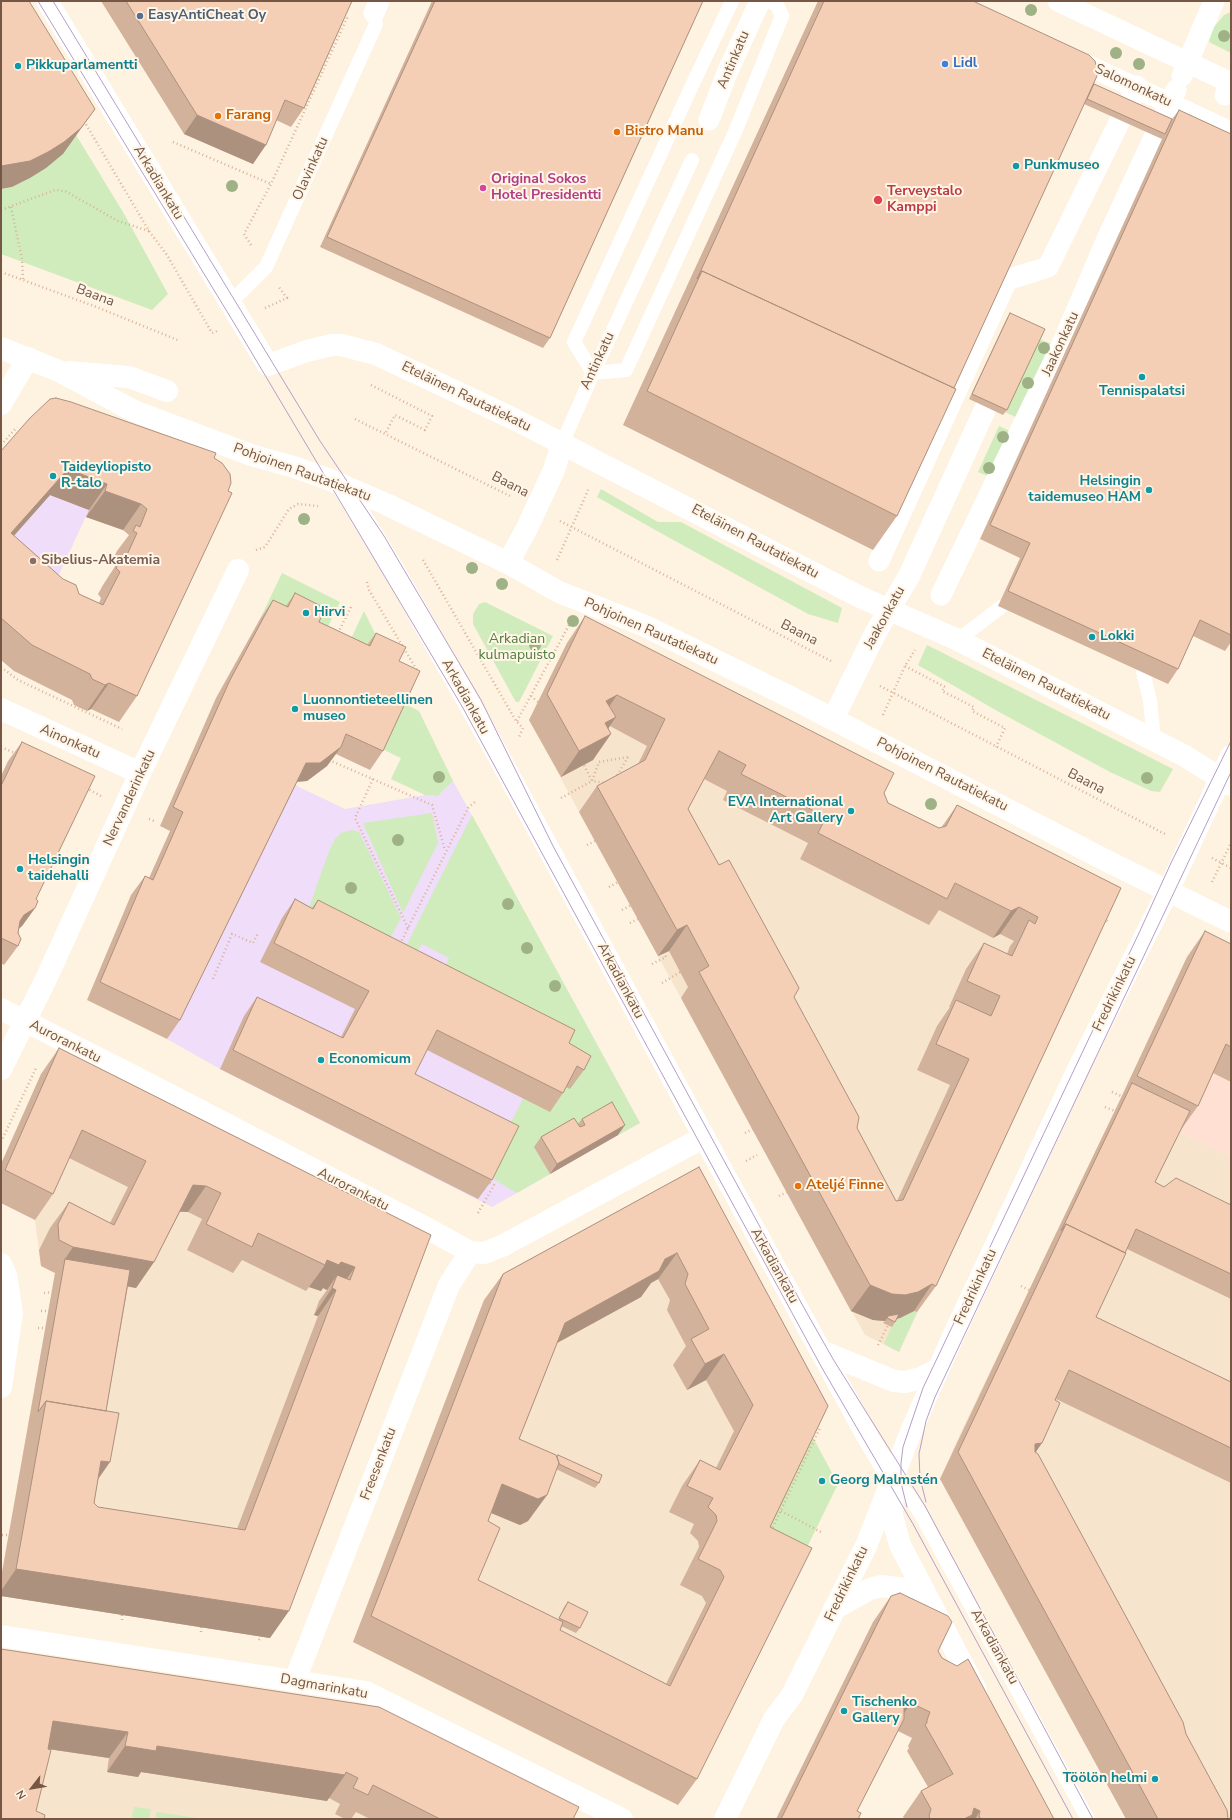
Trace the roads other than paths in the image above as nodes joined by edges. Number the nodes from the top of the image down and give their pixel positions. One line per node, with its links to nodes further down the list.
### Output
1 (47, 1): 15 (street, Arkadiankatu)
2 (732, 1): 20 (lane)
3 (760, 1): 12 (street, Antinkatu)
4 (769, 1): 20 (lane)
5 (1058, 1): 9 (street)
6 (1214, 1): 9 (street, Jaakonkatu)
7 (376, 13): 15 (lane, Olavinkatu)
8 (1051, 48): 10 (street, Salomonkatu)
9 (1179, 83): 10 (street, Salomonkatu); 11 (street, Salomonkatu); 11 (street); 29 (street, Jaakonkatu)
10 (1137, 86): 26 (street)
11 (1215, 117): 13 (street, Salomonkatu)
12 (709, 120)
13 (1231, 132)
14 (692, 160): 20 (lane, Antinkatu)
15 (230, 303): 18 (street, Arkadiankatu)
16 (1, 348): 17 (street, Pohjoinen Rautatiekatu)
17 (28, 358): 19 (street, Pohjoinen Rautatiekatu); 22 (street)
18 (268, 365): 24 (street, Eteläinen Rautatiekatu)
19 (59, 371): 21 (street, Pohjoinen Rautatiekatu); 25 (street, Pohjoinen Rautatiekatu)
20 (593, 373): 24 (lane, Antinkatu)
21 (167, 391)
22 (1, 404)
23 (986, 406): 31 (street, Jaakonkatu)
24 (562, 444): 27 (street, Antinkatu); 31 (street, Eteläinen Rautatiekatu)
25 (342, 485): 27 (street, Pohjoinen Rautatiekatu); 45 (street, Arkadiankatu)
26 (879, 561)
27 (508, 563): 35 (street, Pohjoinen Rautatiekatu)
28 (238, 570): 38 (street, Nervanderinkatu)
29 (941, 595)
30 (1001, 607): 32 (lane)
31 (889, 608): 32 (street, Eteläinen Rautatiekatu); 35 (street, Jaakonkatu)
32 (958, 640): 36 (street, Eteläinen Rautatiekatu)
33 (1143, 672): 36 (lane)
34 (1, 709): 38 (street, Ainonkatu)
35 (833, 720): 40 (street, Pohjoinen Rautatiekatu)
36 (1154, 740): 39 (street, Eteläinen Rautatiekatu)
37 (1231, 756): 39 (street, Fredrikinkatu)
38 (140, 773): 43 (street, Nervanderinkatu)
39 (1226, 782): 40 (street, Fredrikinkatu)
40 (1168, 891): 41 (street, Pohjoinen Rautatiekatu); 49 (street, Fredrikinkatu)
41 (1231, 922)
42 (1, 1009): 43 (street, Aurorankatu)
43 (25, 1022): 44 (street, Nervanderinkatu); 46 (street, Aurorankatu)
44 (1, 1069)
45 (704, 1137): 46 (street); 48 (street, Arkadiankatu)
46 (470, 1252): 55 (street, Freesenkatu)
47 (1, 1264): 50 (street)
48 (821, 1351): 49 (street); 51 (street, Arkadiankatu)
49 (938, 1369): 51 (street, Fredrikinkatu)
50 (1, 1387)
51 (893, 1480): 52 (street); 53 (street, Fredrikinkatu); 59 (lane, Arkadiankatu)
52 (928, 1599): 53 (street); 56 (street)
53 (834, 1609): 58 (street, Fredrikinkatu)
54 (1, 1636): 55 (street, Dagmarinkatu)
55 (295, 1680): 57 (street, Dagmarinkatu)
56 (986, 1707)
57 (622, 1819)
58 (725, 1819)
59 (1088, 1819)

